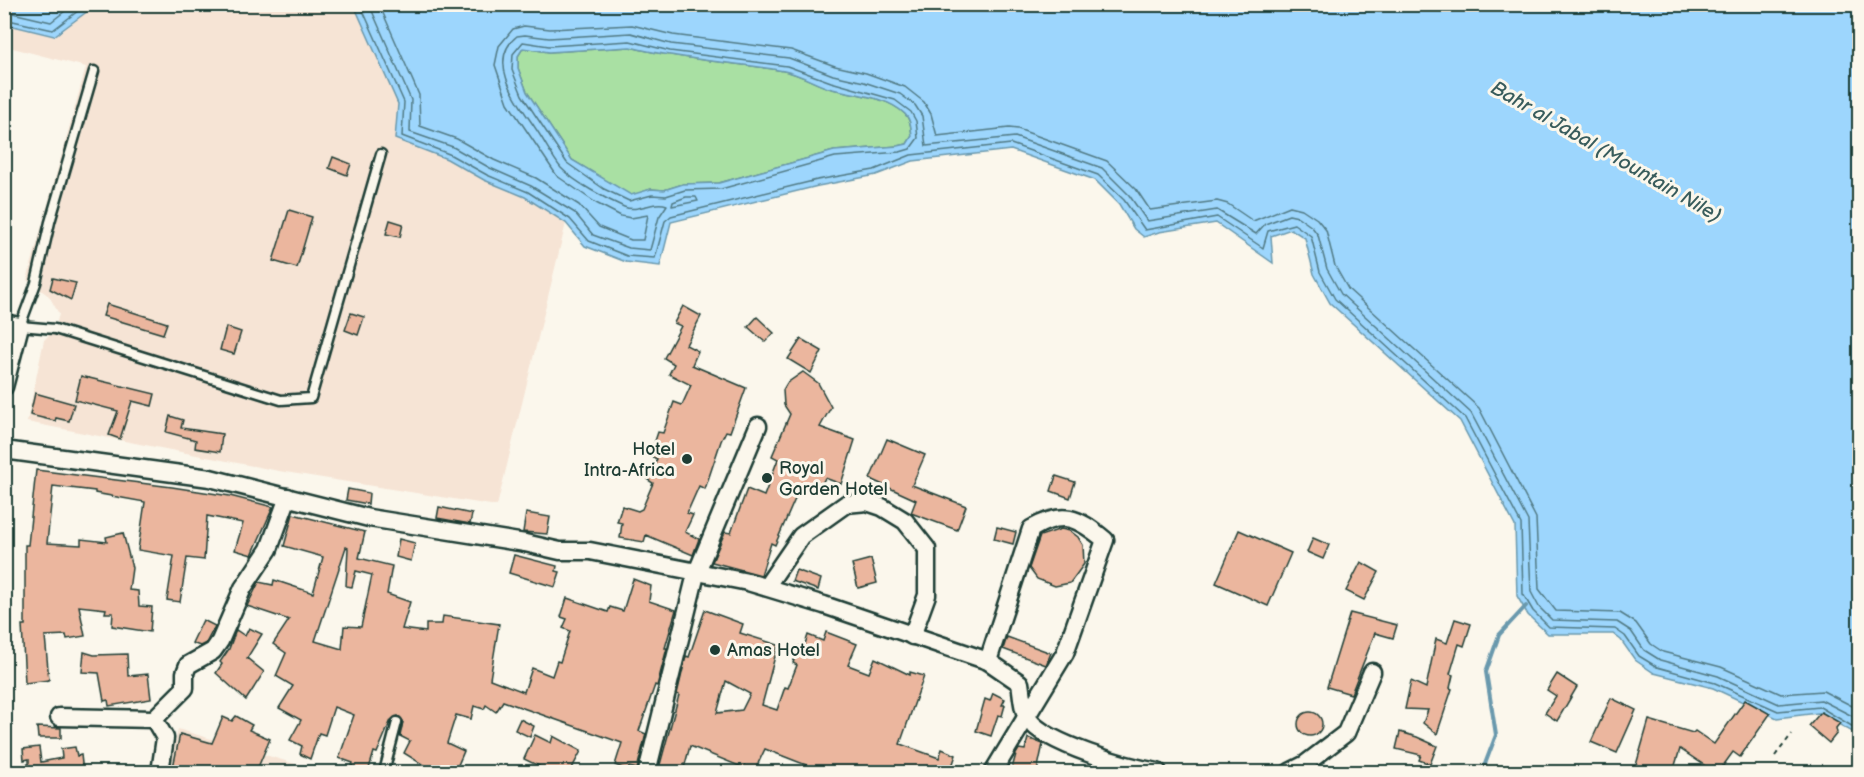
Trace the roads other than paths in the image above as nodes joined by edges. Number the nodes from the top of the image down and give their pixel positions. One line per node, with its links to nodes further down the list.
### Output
1 (93, 70): 3 (lane)
2 (381, 154): 3 (lane)
3 (12, 325): 4 (street)
4 (4, 387)
5 (758, 426): 8 (street)
6 (4, 450): 7 (street)
7 (288, 497): 8 (street); 15 (street)
8 (696, 574): 9 (street); 19 (street)
9 (766, 587): 10 (street); 10 (street)
10 (912, 636): 11 (street)
11 (988, 661): 14 (street); 14 (street)
12 (1372, 672): 22 (street)
13 (59, 717): 15 (street)
14 (1027, 717): 20 (street); 21 (street)
15 (154, 719): 17 (street)
16 (397, 722): 18 (lane)
17 (160, 772)
18 (384, 772)
19 (647, 772)
20 (993, 772)
21 (1158, 772)
22 (1290, 772)

